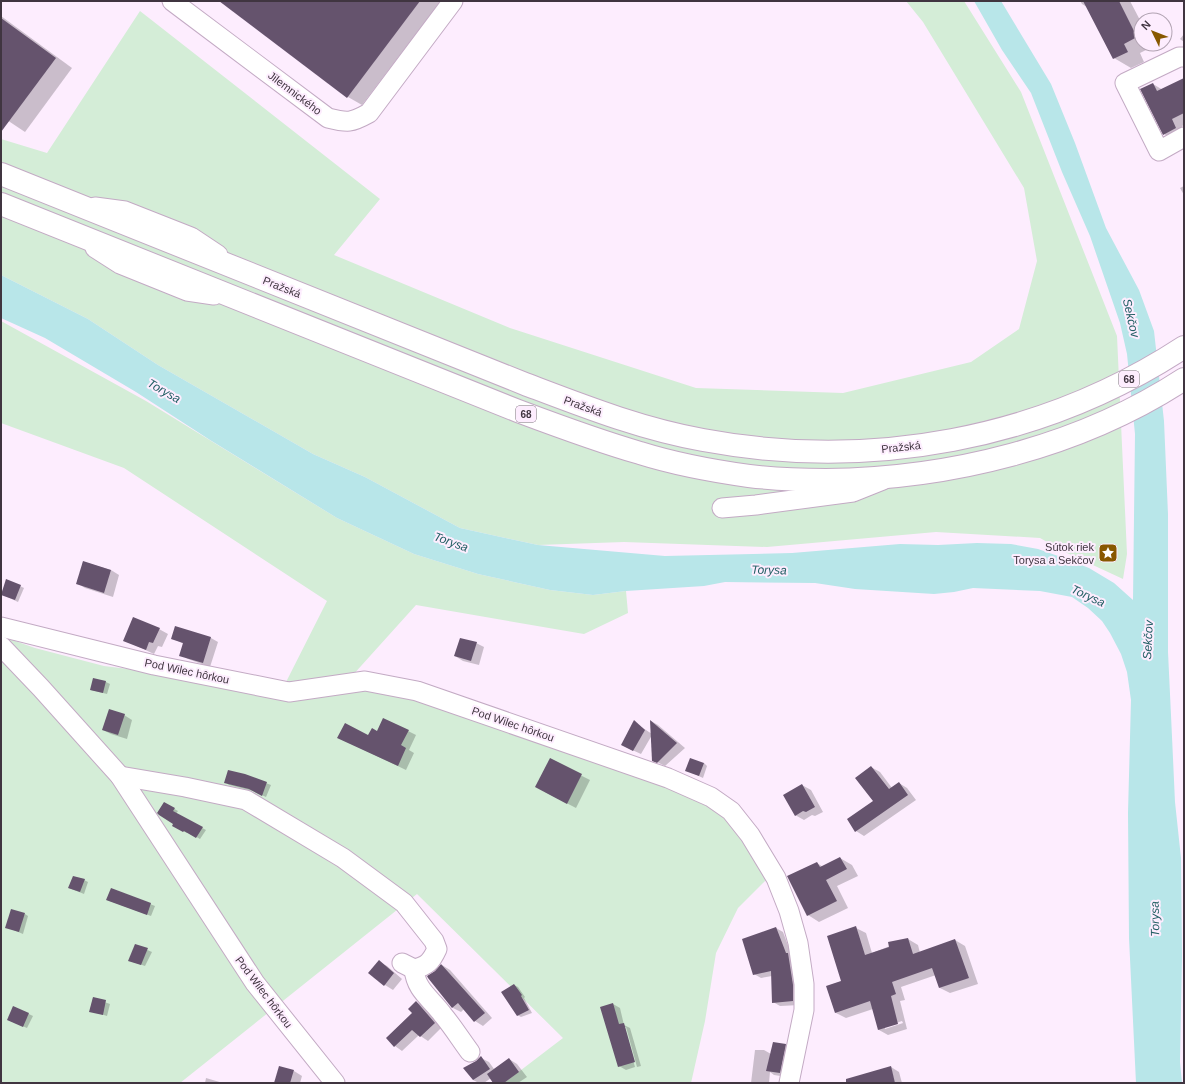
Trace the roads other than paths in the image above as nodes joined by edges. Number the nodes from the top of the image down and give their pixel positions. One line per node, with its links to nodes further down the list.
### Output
1 (172, 1): 2 (street, Jilemnického)
2 (453, 1)
3 (1184, 57): 4 (street)
4 (1184, 138)
5 (1, 174): 7 (main road, Pražská / 68)
6 (1, 204): 9 (main road, 68)
7 (1184, 347)
8 (1184, 379): 9 (main road, 68)
9 (891, 477): 10 (street)
10 (722, 508)
11 (1, 627): 16 (street, Pod Wilec hôrkou)
12 (1, 646): 13 (street, Pod Wilec hôrkou)
13 (120, 776): 14 (street); 15 (street, Pod Wilec hôrkou)
14 (470, 1052)
15 (335, 1083)
16 (789, 1083)

